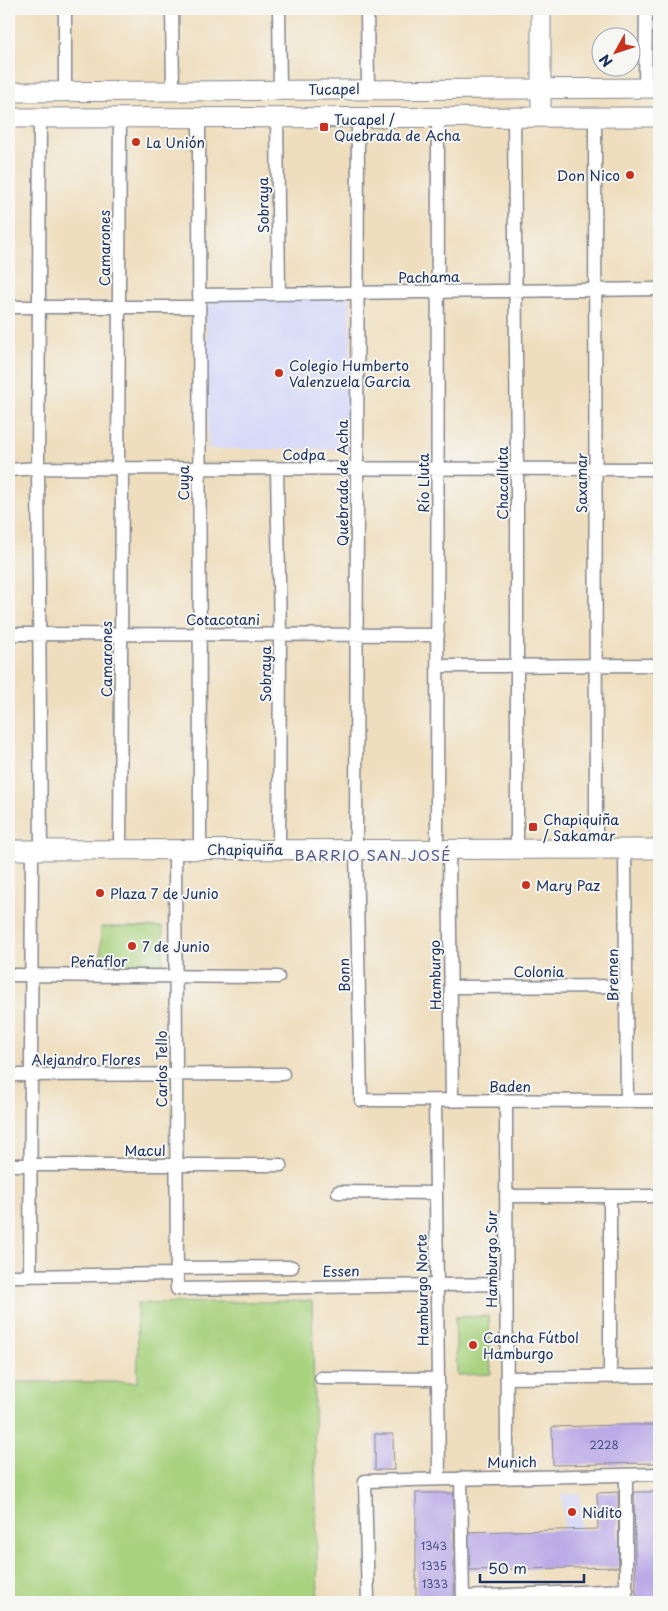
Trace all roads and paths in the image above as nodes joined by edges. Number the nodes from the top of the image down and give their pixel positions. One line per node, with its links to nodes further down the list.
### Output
1 (65, 9): 13 (street)
2 (172, 9): 11 (street)
3 (279, 9): 10 (street)
4 (368, 9): 9 (street)
5 (541, 9): 7 (main road)
6 (646, 9): 8 (street)
7 (541, 88): 8 (main road, Tucapel); 9 (main road, Tucapel); 16 (main road)
8 (652, 88)
9 (368, 89): 10 (main road, Tucapel)
10 (280, 90): 11 (main road, Tucapel)
11 (173, 91): 13 (main road, Tucapel)
12 (9, 92): 13 (main road, Tucapel)
13 (66, 92)
14 (438, 116): 15 (main road, Tucapel); 20 (main road, Tucapel); 28 (street, Río Lluta)
15 (514, 116): 16 (main road, Tucapel); 27 (street, Chacalluta)
16 (541, 116): 17 (main road, Tucapel)
17 (595, 116): 21 (main road, Tucapel); 26 (street, Saxamar)
18 (199, 117): 19 (main road, Tucapel); 24 (main road, Tucapel); 31 (street, Cuya)
19 (277, 117): 20 (main road, Tucapel); 30 (street, Sobraya)
20 (358, 117): 29 (street, Quebrada de Acha)
21 (659, 117)
22 (9, 118): 23 (main road, Tucapel)
23 (40, 118): 24 (main road, Tucapel); 33 (street)
24 (120, 118): 34 (street, Camarones)
25 (659, 289): 26 (street, Pachama)
26 (596, 290): 27 (street, Pachama); 42 (street, Saxamar)
27 (515, 291): 28 (street, Pachama); 41 (street, Chacalluta)
28 (438, 292): 29 (street, Pachama); 40 (street, Río Lluta)
29 (358, 293): 30 (street, Pachama); 39 (street, Quebrada de Acha)
30 (279, 294): 31 (street, Pachama)
31 (199, 301): 34 (street, Pachama); 37 (street, Cuya)
32 (9, 307): 33 (street, Pachama)
33 (40, 307): 34 (street, Pachama); 35 (street)
34 (119, 307): 36 (street, Camarones)
35 (38, 468): 36 (street, Codpa); 44 (street, Codpa); 46 (street)
36 (120, 469): 37 (street, Codpa); 47 (street, Camarones)
37 (198, 469): 38 (street, Codpa); 48 (street, Cuya)
38 (278, 469): 39 (street, Codpa); 49 (street, Sobraya)
39 (357, 469): 40 (street, Codpa); 50 (street, Quebrada de Acha)
40 (438, 469): 41 (street, Codpa); 51 (street, Río Lluta)
41 (517, 469): 42 (street, Codpa); 55 (street, Chacalluta)
42 (596, 469): 43 (street, Codpa); 52 (street, Saxamar)
43 (659, 469)
44 (9, 470)
45 (9, 634): 46 (street, Cotacotani)
46 (39, 634): 47 (street, Cotacotani); 66 (street)
47 (121, 634): 48 (street, Cotacotani); 67 (street, Camarones)
48 (199, 634): 49 (street, Cotacotani); 60 (street, Cuya)
49 (280, 635): 50 (street, Cotacotani); 61 (street, Sobraya)
50 (357, 635): 51 (street, Cotacotani); 62 (street, Quebrada de Acha)
51 (438, 635): 54 (street, Río Lluta)
52 (596, 665): 53 (street); 55 (street); 57 (street, Saxamar)
53 (659, 665)
54 (438, 666): 55 (street); 63 (street, Río Lluta)
55 (517, 666): 64 (street, Chacalluta)
56 (654, 846): 58 (main road, Chapiquiña)
57 (596, 848): 58 (main road, Chapiquiña); 64 (main road, Chapiquiña)
58 (625, 848): 72 (street, Bremen)
59 (175, 849): 60 (main road, Chapiquiña); 67 (main road, Chapiquiña); 70 (street, Carlos Tello)
60 (200, 849): 61 (main road, Chapiquiña)
61 (280, 849): 62 (main road, Chapiquiña)
62 (356, 849): 63 (main road, Chapiquiña); 78 (street, Bonn)
63 (443, 849): 64 (main road, Chapiquiña); 73 (street, Hamburgo)
64 (517, 849)
65 (9, 850): 66 (main road, Chapiquiña)
66 (36, 850): 67 (main road, Chapiquiña); 69 (street)
67 (120, 850)
68 (9, 975): 69 (street, Peñaflor)
69 (31, 976): 70 (street, Peñaflor); 75 (street)
70 (176, 977): 71 (street, Peñaflor); 76 (street, Carlos Tello)
71 (278, 977)
72 (627, 986): 73 (street, Colonia); 82 (street, Bremen)
73 (451, 987): 80 (street, Hamburgo)
74 (9, 1074): 75 (street, Alejandro Flores)
75 (31, 1074): 76 (street, Alejandro Flores); 85 (street)
76 (176, 1074): 77 (street, Alejandro Flores); 86 (street, Carlos Tello)
77 (283, 1074)
78 (361, 1100): 79 (street, Baden)
79 (435, 1100): 80 (street, Baden); 89 (street, Hamburgo Norte)
80 (452, 1100): 81 (street, Baden)
81 (506, 1101): 82 (street, Baden); 90 (street, Hamburgo Sur)
82 (628, 1101): 83 (street, Baden)
83 (659, 1101)
84 (9, 1165): 85 (street, Macul)
85 (30, 1165): 86 (street, Macul); 96 (street)
86 (176, 1165): 87 (street, Macul); 94 (street, Carlos Tello)
87 (281, 1165)
88 (338, 1192): 89 (street)
89 (436, 1193): 97 (street, Hamburgo Norte)
90 (506, 1196): 91 (street); 98 (street, Hamburgo Sur)
91 (610, 1196): 92 (street); 101 (street)
92 (659, 1196)
93 (292, 1267): 94 (street)
94 (176, 1271): 96 (street); 99 (street, Carlos Tello)
95 (9, 1276): 96 (street)
96 (30, 1276)
97 (437, 1284): 98 (street, Essen); 99 (street, Essen); 104 (street, Hamburgo Norte)
98 (506, 1284): 103 (street, Hamburgo Sur)
99 (177, 1289)
100 (659, 1376): 101 (street)
101 (610, 1377): 103 (street)
102 (321, 1378): 104 (street)
103 (508, 1378): 108 (street, Hamburgo Sur)
104 (438, 1379): 109 (street, Hamburgo Norte)
105 (659, 1474): 106 (street, Munich)
106 (626, 1475): 108 (street, Munich); 110 (street)
107 (461, 1478): 108 (street, Munich); 109 (street, Munich); 111 (street)
108 (507, 1478)
109 (439, 1479): 112 (street, Munich)
110 (627, 1596): 111 (street)
111 (463, 1600)
112 (368, 1602)

